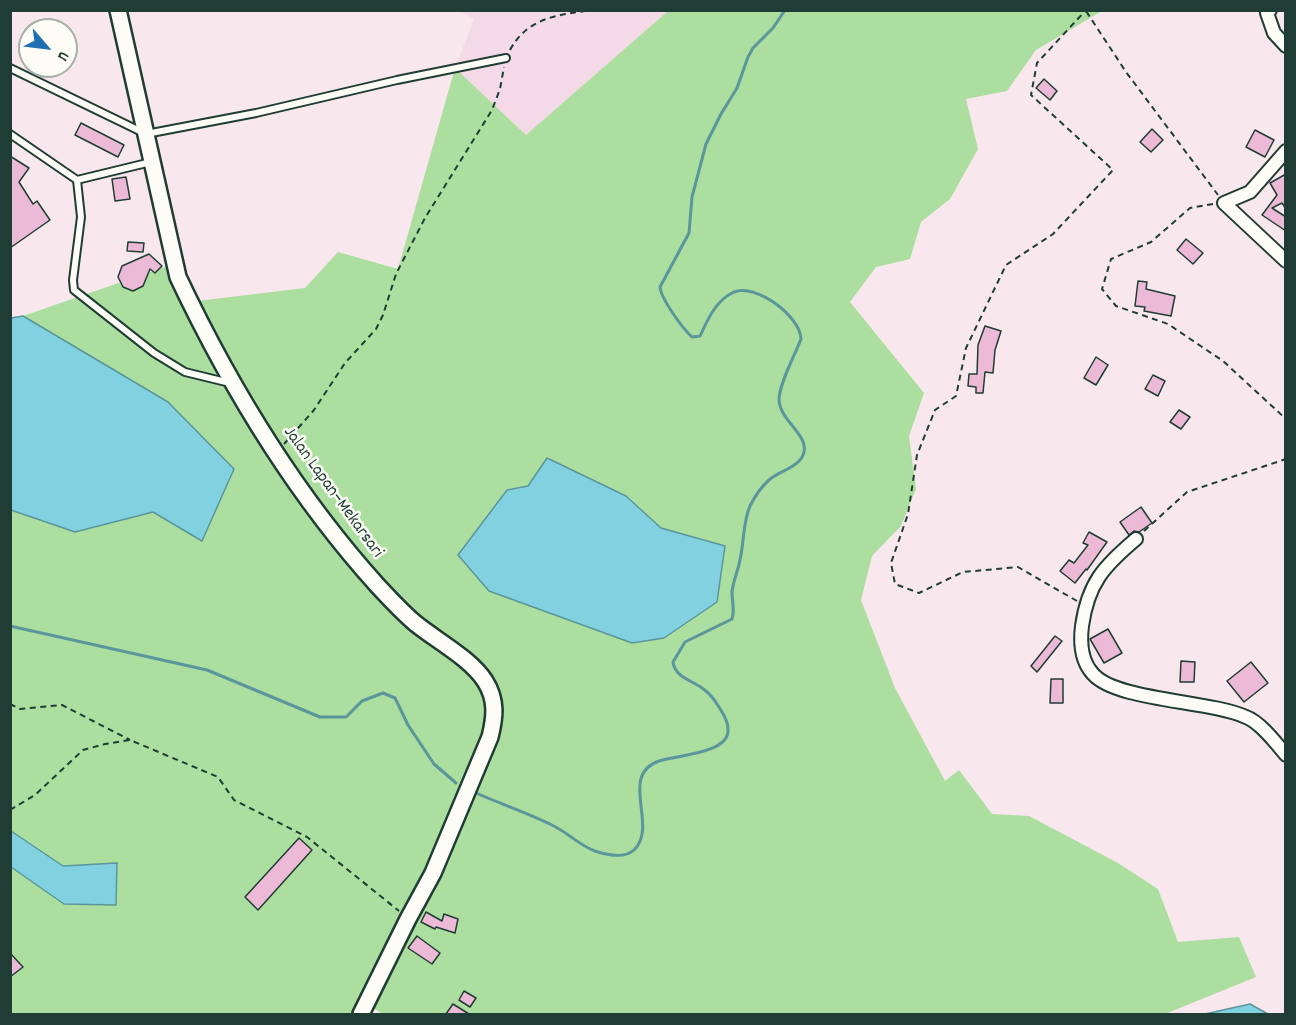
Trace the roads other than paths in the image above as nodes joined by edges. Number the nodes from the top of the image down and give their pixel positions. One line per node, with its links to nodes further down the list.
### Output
1 (118, 10): 7 (street, Jalan Lapan–Mekarsari)
2 (1270, 10): 3 (street)
3 (1286, 46)
4 (506, 58): 7 (lane)
5 (10, 68): 7 (lane)
6 (10, 134): 10 (lane)
7 (146, 134): 9 (street, Jalan Lapan–Mekarsari)
8 (1286, 151): 11 (street)
9 (151, 162): 10 (lane); 12 (street, Jalan Lapan–Mekarsari)
10 (77, 180): 12 (lane)
11 (1286, 261)
12 (233, 384): 15 (street, Jalan Lapan–Mekarsari)
13 (1136, 539): 14 (street)
14 (1286, 755)
15 (361, 1014)

